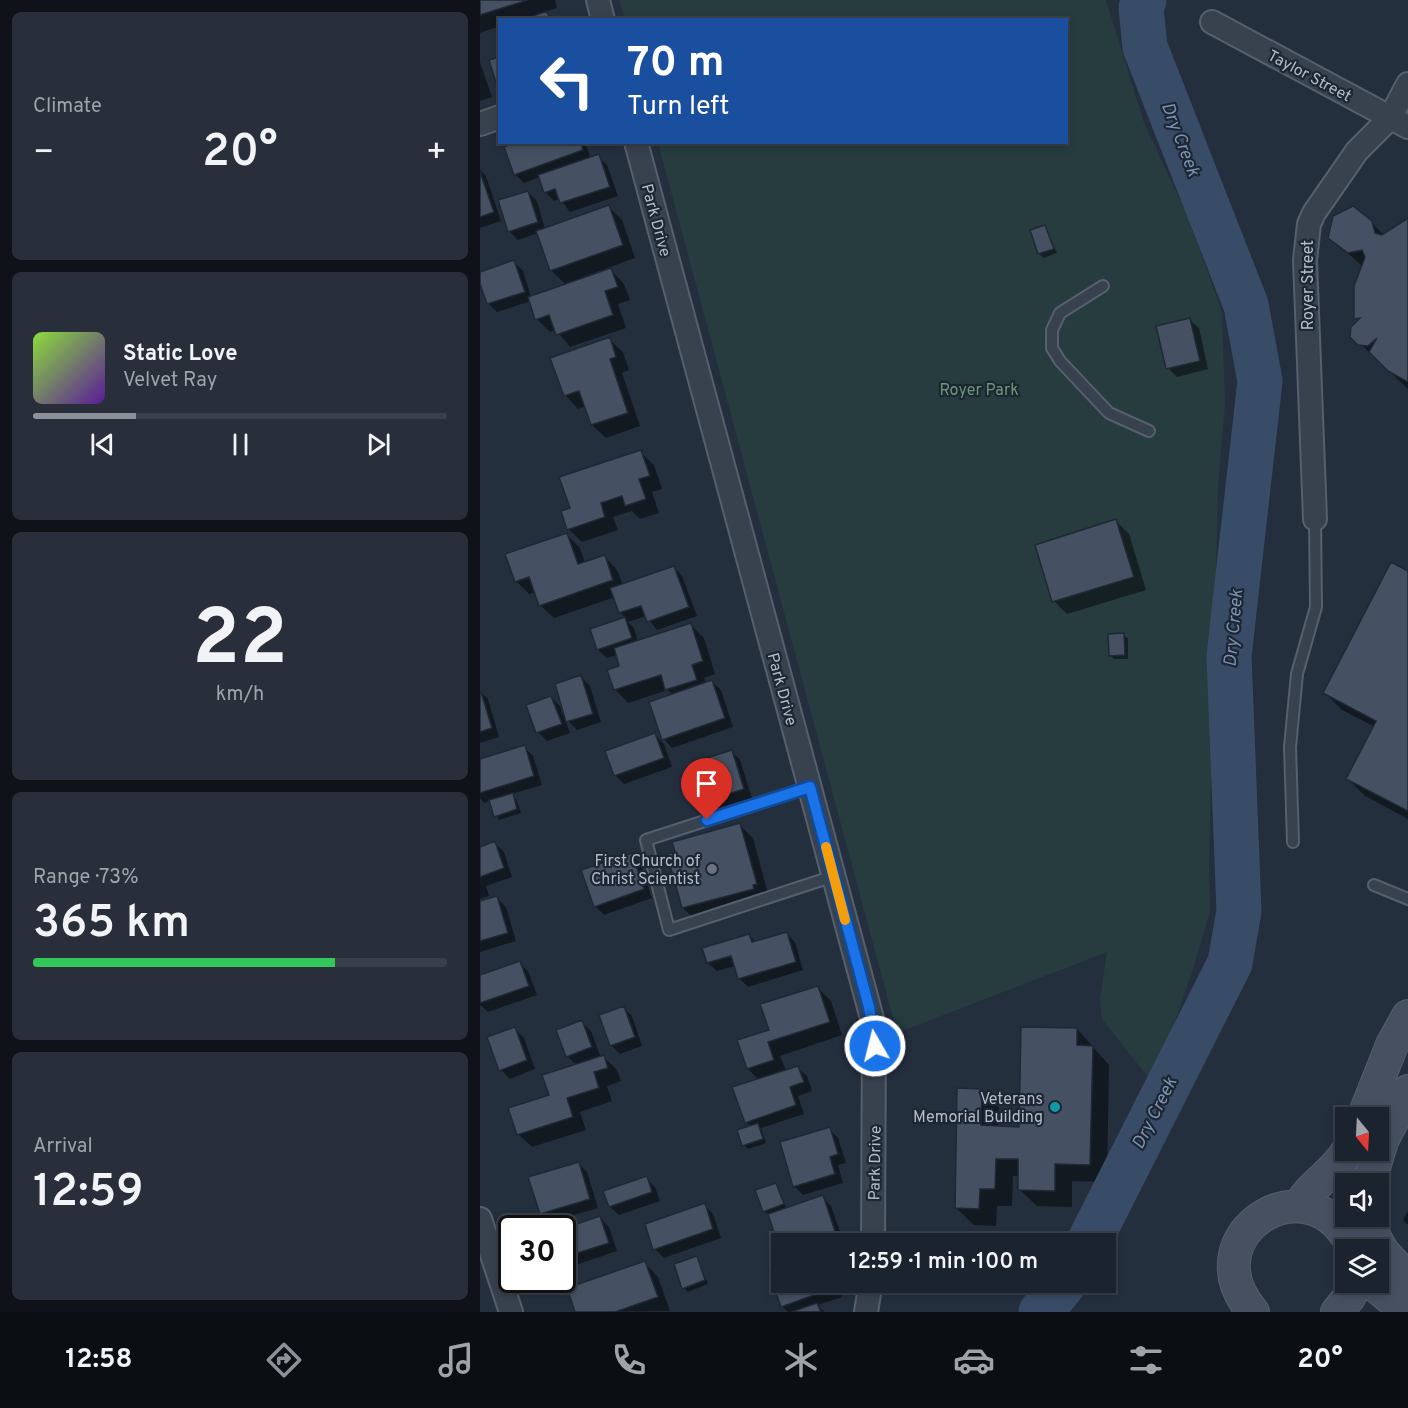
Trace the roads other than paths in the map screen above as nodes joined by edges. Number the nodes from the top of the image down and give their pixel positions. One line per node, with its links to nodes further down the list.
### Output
1 (598, 0): 2 (street)
2 (602, 18)
3 (1212, 22): 6 (street, Taylor Street)
4 (1408, 84): 6 (street, Royer Street)
5 (498, 118): 7 (street)
6 (1399, 122): 11 (street, Royer Street)
7 (480, 124)
8 (637, 144): 12 (street, Park Drive)
9 (1103, 286): 10 (lane)
10 (1149, 431)
11 (1315, 519): 13 (lane)
12 (810, 787): 14 (street, Park Drive); 14 (lane)
13 (1293, 842)
14 (834, 876): 25 (street, Park Drive)
15 (1374, 885): 16 (lane)
16 (1408, 899)
17 (1408, 1016): 19 (main road)
18 (1408, 1091): 21 (main road)
19 (1367, 1107)
20 (1340, 1161): 22 (main road)
21 (1372, 1173)
22 (1299, 1206): 26 (main road); 31 (main road)
23 (480, 1219): 33 (street)
24 (1369, 1227): 27 (main road)
25 (873, 1233)
26 (1348, 1239)
27 (1408, 1279)
28 (869, 1293): 34 (street)
29 (1351, 1293): 36 (main road)
30 (1384, 1293): 32 (main road)
31 (1231, 1299): 35 (main road)
32 (1408, 1306)
33 (512, 1312)
34 (866, 1312)
35 (1253, 1312)
36 (1337, 1312)

